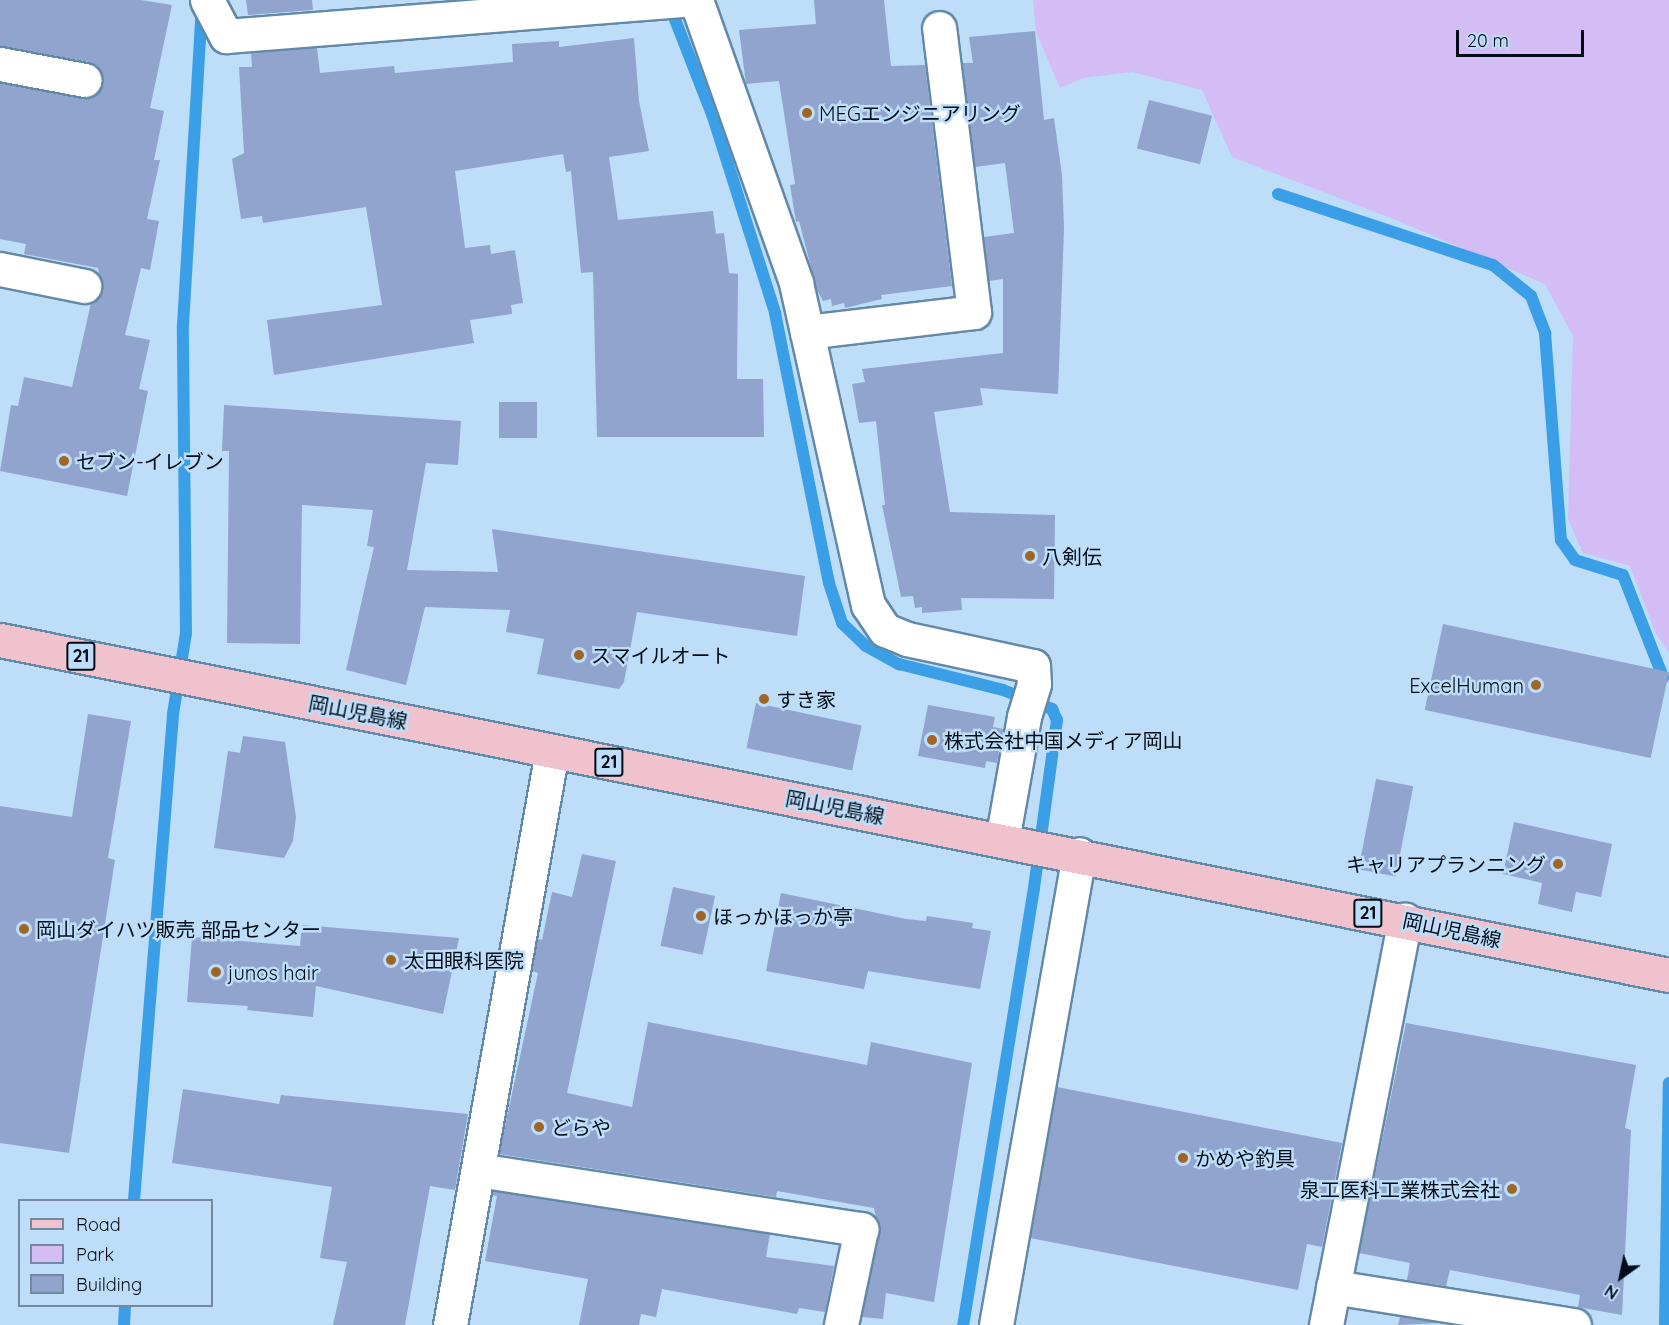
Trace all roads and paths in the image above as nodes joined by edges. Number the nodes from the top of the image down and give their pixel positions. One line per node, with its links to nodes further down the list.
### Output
1 (696, 0): 9 (street)
2 (672, 1): 3 (street)
3 (215, 14)
4 (939, 28): 9 (street)
5 (0, 64): 6 (street)
6 (85, 80)
7 (0, 269): 8 (street)
8 (84, 286)
9 (807, 332): 12 (street)
10 (0, 640): 11 (main road, 岡山児島線 / 21)
11 (552, 751): 12 (main road, 岡山児島線 / 21); 16 (street)
12 (1012, 842): 13 (main road, 岡山児島線 / 21)
13 (1073, 852): 14 (main road, 岡山児島線 / 21); 20 (street)
14 (1405, 920): 15 (main road, 岡山児島線 / 21); 17 (street)
15 (1669, 975)
16 (478, 1170): 18 (street); 19 (street)
17 (1334, 1287): 21 (street); 22 (street)
18 (450, 1325)
19 (841, 1325)
20 (996, 1325)
21 (1326, 1325)
22 (1574, 1325)

